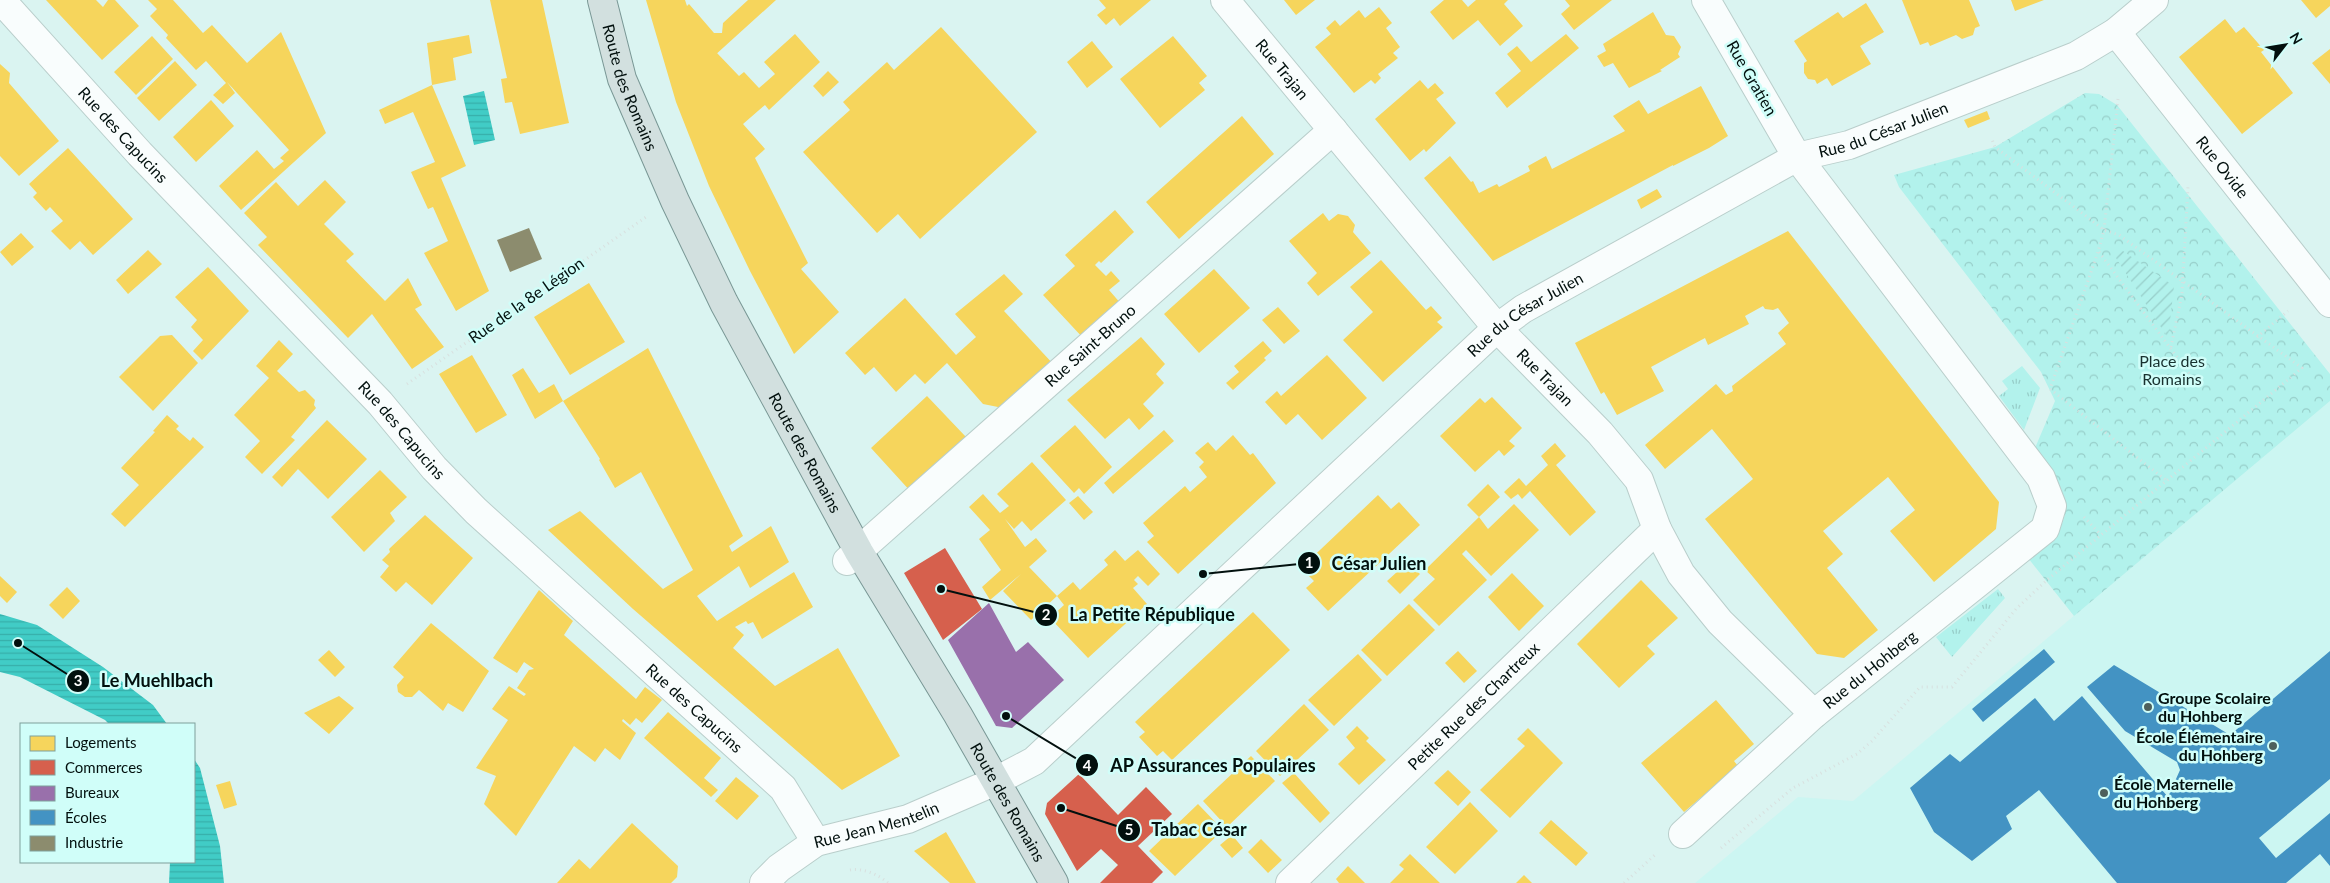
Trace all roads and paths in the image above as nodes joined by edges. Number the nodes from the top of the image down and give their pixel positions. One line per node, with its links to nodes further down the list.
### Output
1 (1, 0): 22 (street, Rue des Capucins)
2 (602, 0): 12 (main road, Route des Romains)
3 (1225, 0): 8 (street, Rue Trajan)
4 (1706, 0): 10 (street, Rue Gratien)
5 (2154, 0): 6 (street, Rue du César Julien)
6 (2116, 32): 10 (street, Rue du César Julien); 16 (street, Rue Ovide)
7 (2118, 99): 13 (path)
8 (1333, 130): 18 (street, Rue Trajan); 25 (street, Rue Saint-Bruno)
9 (1991, 137): 13 (path)
10 (1797, 157): 18 (street, Rue du César Julien); 26 (street, Rue du Hohberg)
11 (2188, 186): 15 (path)
12 (674, 201): 22 (path, Rue de la 8e Légion); 25 (main road, Route des Romains)
13 (2104, 230): 14 (path); 15 (path)
14 (2098, 252): 20 (path); 23 (path)
15 (2183, 282): 19 (path); 20 (path)
16 (2330, 303)
17 (2288, 311): 19 (path)
18 (1497, 328): 24 (street, Rue Trajan); 27 (street, Rue du César Julien)
19 (2257, 337): 23 (path)
20 (2171, 347): 21 (path)
21 (2191, 376)
22 (380, 403): 29 (street, Rue des Capucins)
23 (2167, 481): 30 (path)
24 (1657, 529): 26 (street, Rue Trajan); 35 (street, Petite Rue des Chartreux)
25 (853, 557): 27 (main road, Route des Romains)
26 (1814, 714): 28 (street, Rue du Hohberg)
27 (996, 781): 29 (street, Rue Jean Mentelin); 34 (main road, Route des Romains)
28 (1683, 834): 36 (path)
29 (816, 842): 32 (street, Rue Jean Mentelin)
30 (1717, 851)
31 (842, 872): 33 (path)
32 (764, 883)
33 (888, 883)
34 (1054, 883)
35 (1290, 883)
36 (1624, 883)

